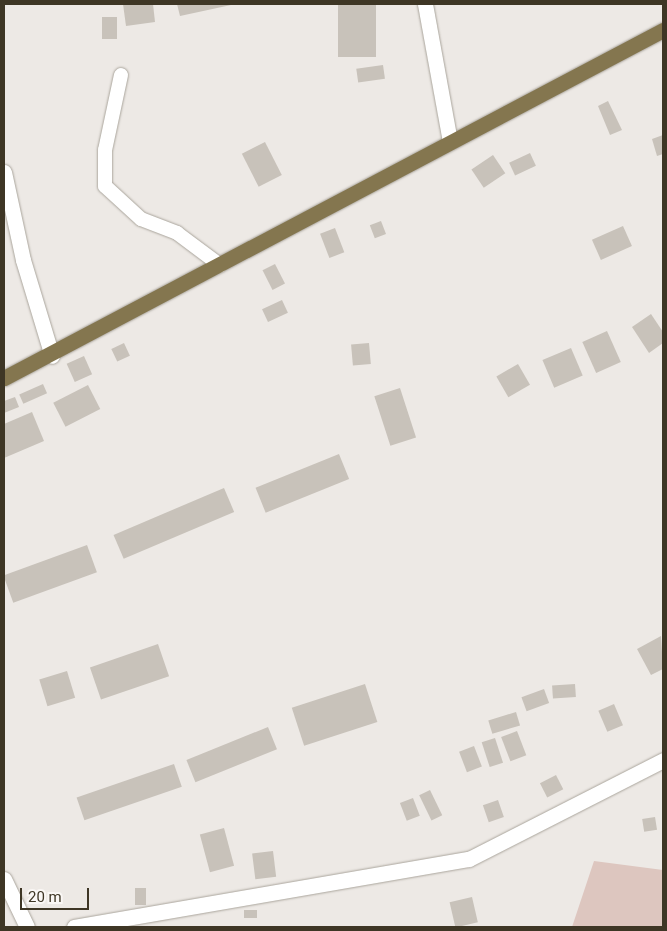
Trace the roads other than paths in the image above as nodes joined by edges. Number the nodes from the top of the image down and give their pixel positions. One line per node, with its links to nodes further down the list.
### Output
1 (425, 4): 4 (street)
2 (663, 30): 4 (highway)
3 (121, 75): 6 (lane)
4 (450, 141): 6 (highway)
5 (4, 172): 7 (street)
6 (220, 265): 7 (highway)
7 (52, 356): 8 (highway)
8 (4, 378)
9 (663, 760): 12 (street)
10 (4, 879): 11 (street)
11 (27, 927)
12 (74, 927)

